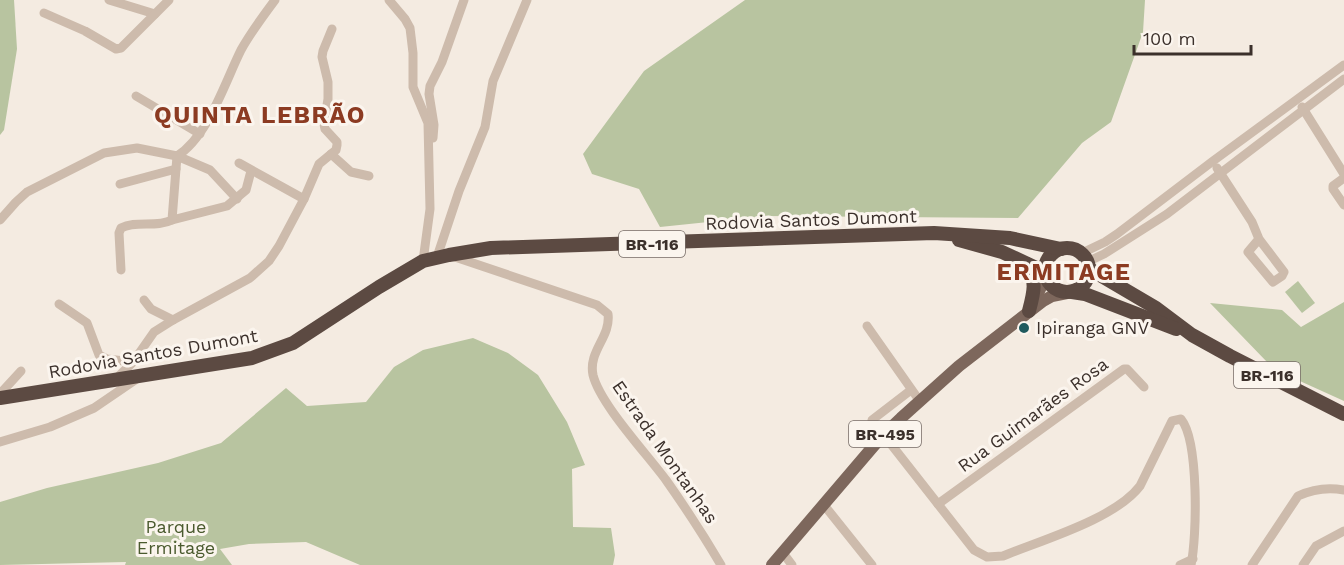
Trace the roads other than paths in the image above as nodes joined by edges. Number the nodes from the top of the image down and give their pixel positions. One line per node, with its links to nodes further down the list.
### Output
1 (109, 0): 8 (street)
2 (169, 0): 8 (street)
3 (389, 0): 18 (street)
4 (464, 0): 18 (street)
5 (527, 0): 35 (street)
6 (270, 1): 15 (street)
7 (44, 13): 8 (street)
8 (155, 14)
9 (332, 29): 16 (street)
10 (1344, 65): 13 (street)
11 (1344, 79): 14 (street)
12 (136, 96): 15 (street)
13 (1297, 100): 14 (street); 19 (street)
14 (1304, 110): 23 (street); 25 (street)
15 (200, 134): 17 (street)
16 (331, 154): 24 (street); 28 (street)
17 (177, 156): 21 (street); 27 (street); 30 (street)
18 (429, 158): 35 (street)
19 (1213, 161): 23 (street); 36 (street)
20 (238, 163): 22 (street)
21 (176, 169): 26 (street); 31 (street)
22 (251, 171): 27 (street); 28 (street)
23 (1220, 173): 33 (street); 36 (street)
24 (369, 176)
25 (1344, 176): 29 (street)
26 (120, 184)
27 (237, 199): 31 (street)
28 (304, 199): 44 (street)
29 (1344, 205)
30 (0, 219)
31 (172, 220): 38 (street)
32 (934, 234): 34 (highway, BR-116); 35 (highway, Rodovia Santos Dumont / BR-116); 37 (highway, BR-116)
33 (1259, 239)
34 (1061, 249): 36 (highway, BR-116); 39 (highway)
35 (436, 258): 49 (highway, Rodovia Santos Dumont / BR-116); 64 (street, Estrada Montanhas)
36 (1086, 261): 40 (highway); 46 (highway, BR-116)
37 (1027, 264): 39 (highway, BR-116); 43 (highway)
38 (121, 270)
39 (1046, 274): 40 (highway, BR-116); 43 (main road, BR-495)
40 (1072, 292): 43 (main road, BR-495); 46 (highway, BR-116)
41 (144, 300): 44 (street)
42 (59, 304): 47 (street)
43 (1029, 311): 54 (main road, BR-495)
44 (172, 320): 47 (street)
45 (867, 326): 52 (street)
46 (1192, 335): 55 (highway, BR-116)
47 (133, 362): 50 (street)
48 (21, 371): 53 (street)
49 (143, 374): 50 (highway, Rodovia Santos Dumont / BR-116); 57 (street)
50 (115, 380): 53 (highway, Rodovia Santos Dumont / BR-116)
51 (1144, 387): 59 (street, Rua Guimarães Rosa)
52 (910, 390): 54 (street); 56 (street)
53 (0, 396)
54 (919, 400): 56 (main road, BR-495)
55 (1344, 414)
56 (883, 435): 59 (street); 60 (main road, BR-495)
57 (0, 442)
58 (1344, 490): 69 (street)
59 (938, 504): 63 (street)
60 (824, 505): 62 (main road, BR-495); 67 (street)
61 (1344, 531): 70 (street)
62 (783, 552): 65 (main road, BR-495); 66 (street)
63 (1192, 562): 68 (street)
64 (721, 565)
65 (772, 565)
66 (792, 565)
67 (872, 565)
68 (1180, 565)
69 (1252, 565)
70 (1303, 565)

